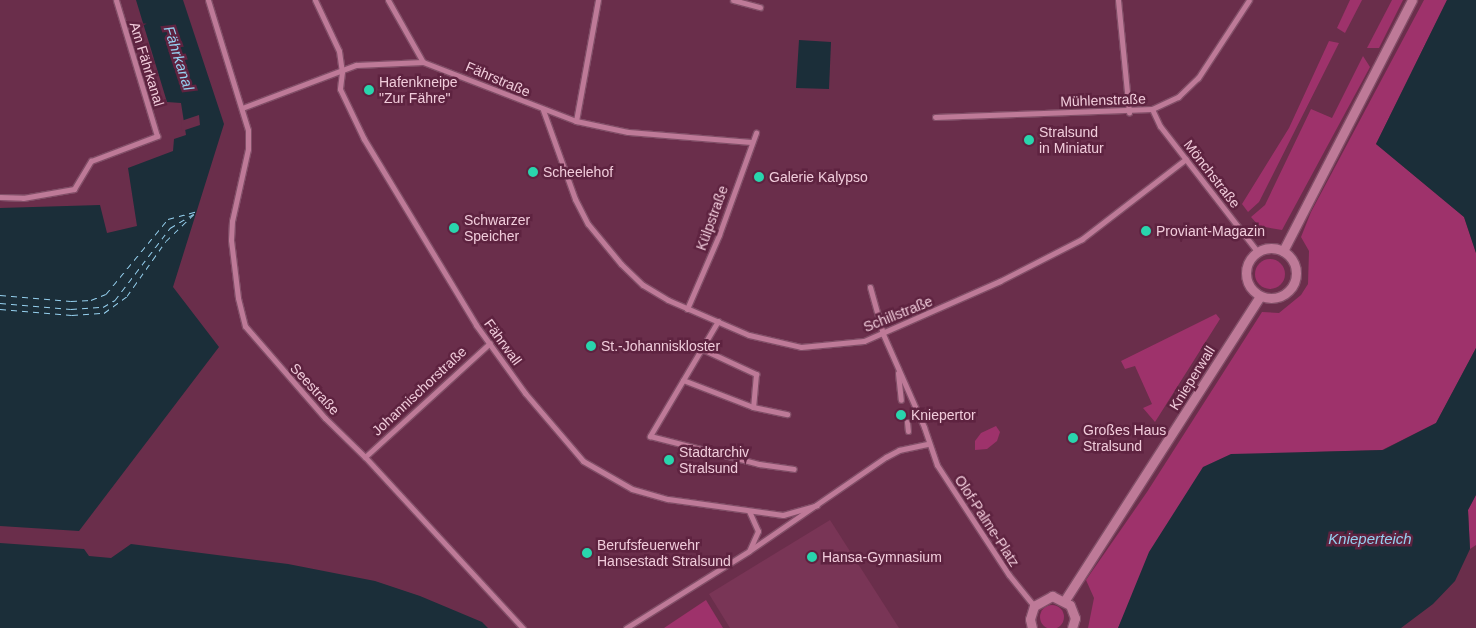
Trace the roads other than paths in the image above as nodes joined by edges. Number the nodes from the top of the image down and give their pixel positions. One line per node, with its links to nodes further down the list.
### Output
1 (116, 0): 22 (street, Am Fährkanal)
2 (208, 0): 13 (street, Seestraße)
3 (315, 0): 12 (street, Fährwall)
4 (388, 0): 11 (street)
5 (598, 0): 18 (street)
6 (733, 0): 10 (street)
7 (1118, 0): 16 (street)
8 (1249, 0): 14 (street, Mühlenstraße)
9 (1412, 0): 23 (street)
10 (760, 7)
11 (422, 62): 12 (street, Fährstraße); 15 (street, Fährstraße)
12 (342, 72): 13 (street, Fährstraße); 30 (street, Fährwall)
13 (242, 108): 40 (street, Seestraße)
14 (1152, 109): 16 (street, Mühlenstraße); 21 (street, Mönchstraße)
15 (543, 110): 18 (street, Fährstraße); 27 (street, Schillstraße)
16 (1129, 112): 17 (street, Mühlenstraße)
17 (935, 116)
18 (576, 121): 20 (street, Fährstraße)
19 (756, 133): 20 (street, Külpstraße)
20 (752, 142): 27 (street, Külpstraße)
21 (1186, 159): 24 (street, Mönchstraße); 29 (street, Schillstraße)
22 (0, 197)
23 (1284, 251): 24 (street); 26 (street)
24 (1257, 252): 26 (street)
25 (870, 287): 29 (street, Olof-Palme-Platz)
26 (1260, 296): 45 (street, Knieperwall)
27 (687, 309): 28 (street, Schillstraße)
28 (718, 322): 29 (street, Schillstraße); 31 (street)
29 (882, 334): 32 (street, Olof-Palme-Platz)
30 (490, 343): 40 (street, Johannischorstraße); 43 (street, Fährwall)
31 (702, 349): 33 (street); 35 (street)
32 (898, 368): 34 (street); 39 (street, Olof-Palme-Platz)
33 (683, 380): 35 (street); 41 (street)
34 (901, 400)
35 (753, 407): 36 (street)
36 (786, 414)
37 (907, 422): 38 (street)
38 (908, 432)
39 (928, 444): 42 (street, Fährwall); 46 (street, Olof-Palme-Platz)
40 (366, 457): 47 (street, Seestraße)
41 (794, 469)
42 (817, 505): 43 (street, Fährwall); 44 (street, Fährwall)
43 (749, 511): 44 (street)
44 (749, 551): 48 (street, Fährwall)
45 (1065, 600): 46 (street); 50 (street)
46 (1034, 606): 49 (street)
47 (522, 628)
48 (626, 628)
49 (1032, 628)
50 (1072, 628)

